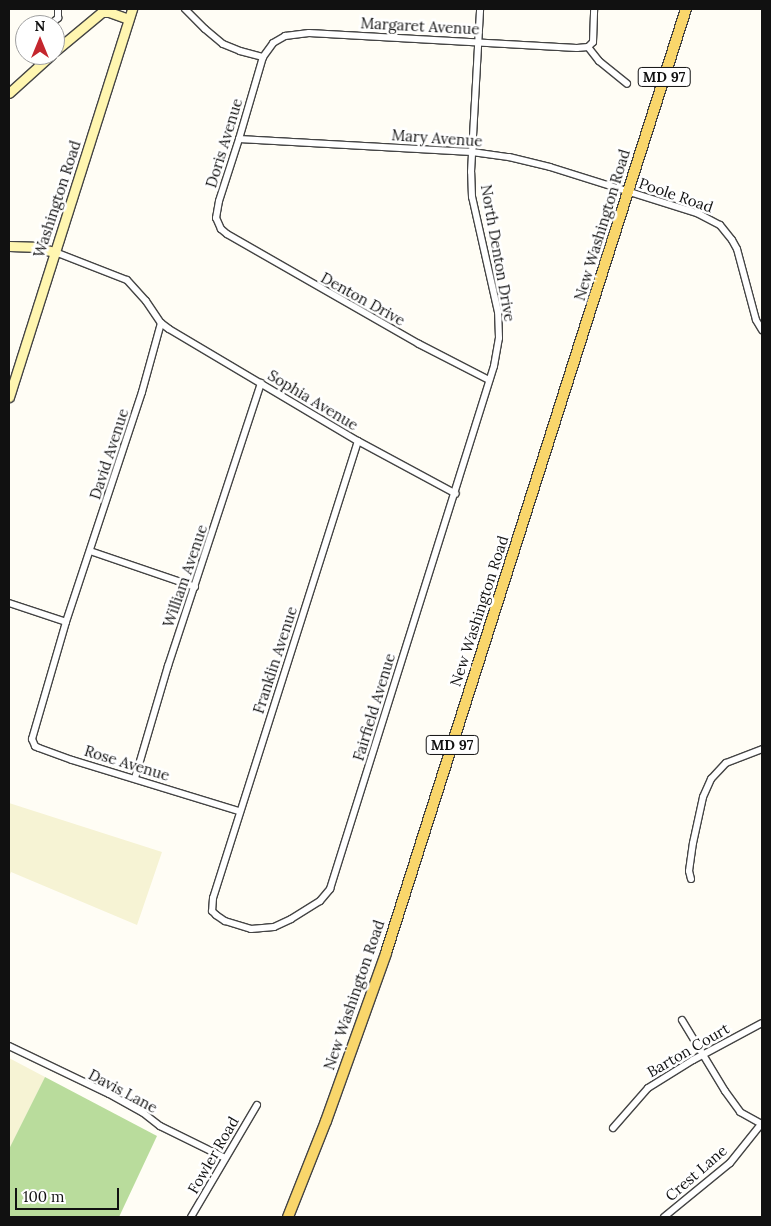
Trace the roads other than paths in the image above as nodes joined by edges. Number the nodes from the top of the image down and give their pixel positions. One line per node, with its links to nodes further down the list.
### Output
1 (103, 9): 7 (main road)
2 (132, 9): 8 (main road, Washington Road)
3 (185, 9): 12 (street)
4 (480, 9): 10 (street, North Denton Drive)
5 (594, 9): 11 (street)
6 (686, 9): 18 (main road, New Washington Road / MD 97)
7 (95, 17): 8 (main road); 9 (main road)
8 (128, 19): 21 (main road, Washington Road)
9 (65, 42)
10 (478, 42): 11 (street, Margaret Avenue); 12 (street, Margaret Avenue); 17 (street, North Denton Drive)
11 (588, 47): 14 (street)
12 (263, 57): 16 (street, Doris Avenue)
13 (40, 65): 15 (main road)
14 (627, 84)
15 (9, 93)
16 (239, 139): 17 (street, Mary Avenue); 19 (street, Doris Avenue)
17 (472, 152): 18 (street, Mary Avenue); 24 (street, North Denton Drive)
18 (628, 191): 23 (street, Poole Road); 48 (main road, New Washington Road / MD 97)
19 (227, 234): 24 (street, Denton Drive)
20 (9, 246): 21 (main road)
21 (55, 252): 22 (street); 26 (main road, Washington Road)
22 (161, 323): 25 (street, Sophia Avenue); 29 (street, David Avenue)
23 (762, 330)
24 (489, 380): 28 (street, Fairfield Avenue)
25 (261, 383): 27 (street, Sophia Avenue); 30 (street, William Avenue)
26 (9, 397)
27 (358, 440): 28 (street, Sophia Avenue); 36 (street, Franklin Avenue)
28 (456, 494): 38 (street, Fairfield Avenue)
29 (90, 551): 30 (street); 32 (street, David Avenue)
30 (195, 587): 35 (street, William Avenue)
31 (9, 603): 32 (street)
32 (66, 622): 33 (street, David Avenue)
33 (37, 718): 35 (street, Rose Avenue)
34 (762, 749): 37 (street)
35 (135, 778): 36 (street, Rose Avenue)
36 (240, 811): 38 (street, Franklin Avenue)
37 (691, 879)
38 (216, 888)
39 (682, 1020): 42 (street)
40 (762, 1023): 42 (street, Barton Court)
41 (9, 1046): 46 (street, Davis Lane)
42 (703, 1055): 44 (street); 45 (street, Barton Court)
43 (256, 1105): 46 (street, Fowler Road)
44 (762, 1123): 49 (street, Crest Lane)
45 (613, 1128)
46 (225, 1158): 47 (street, Fowler Road)
47 (191, 1217)
48 (288, 1217)
49 (664, 1217)

